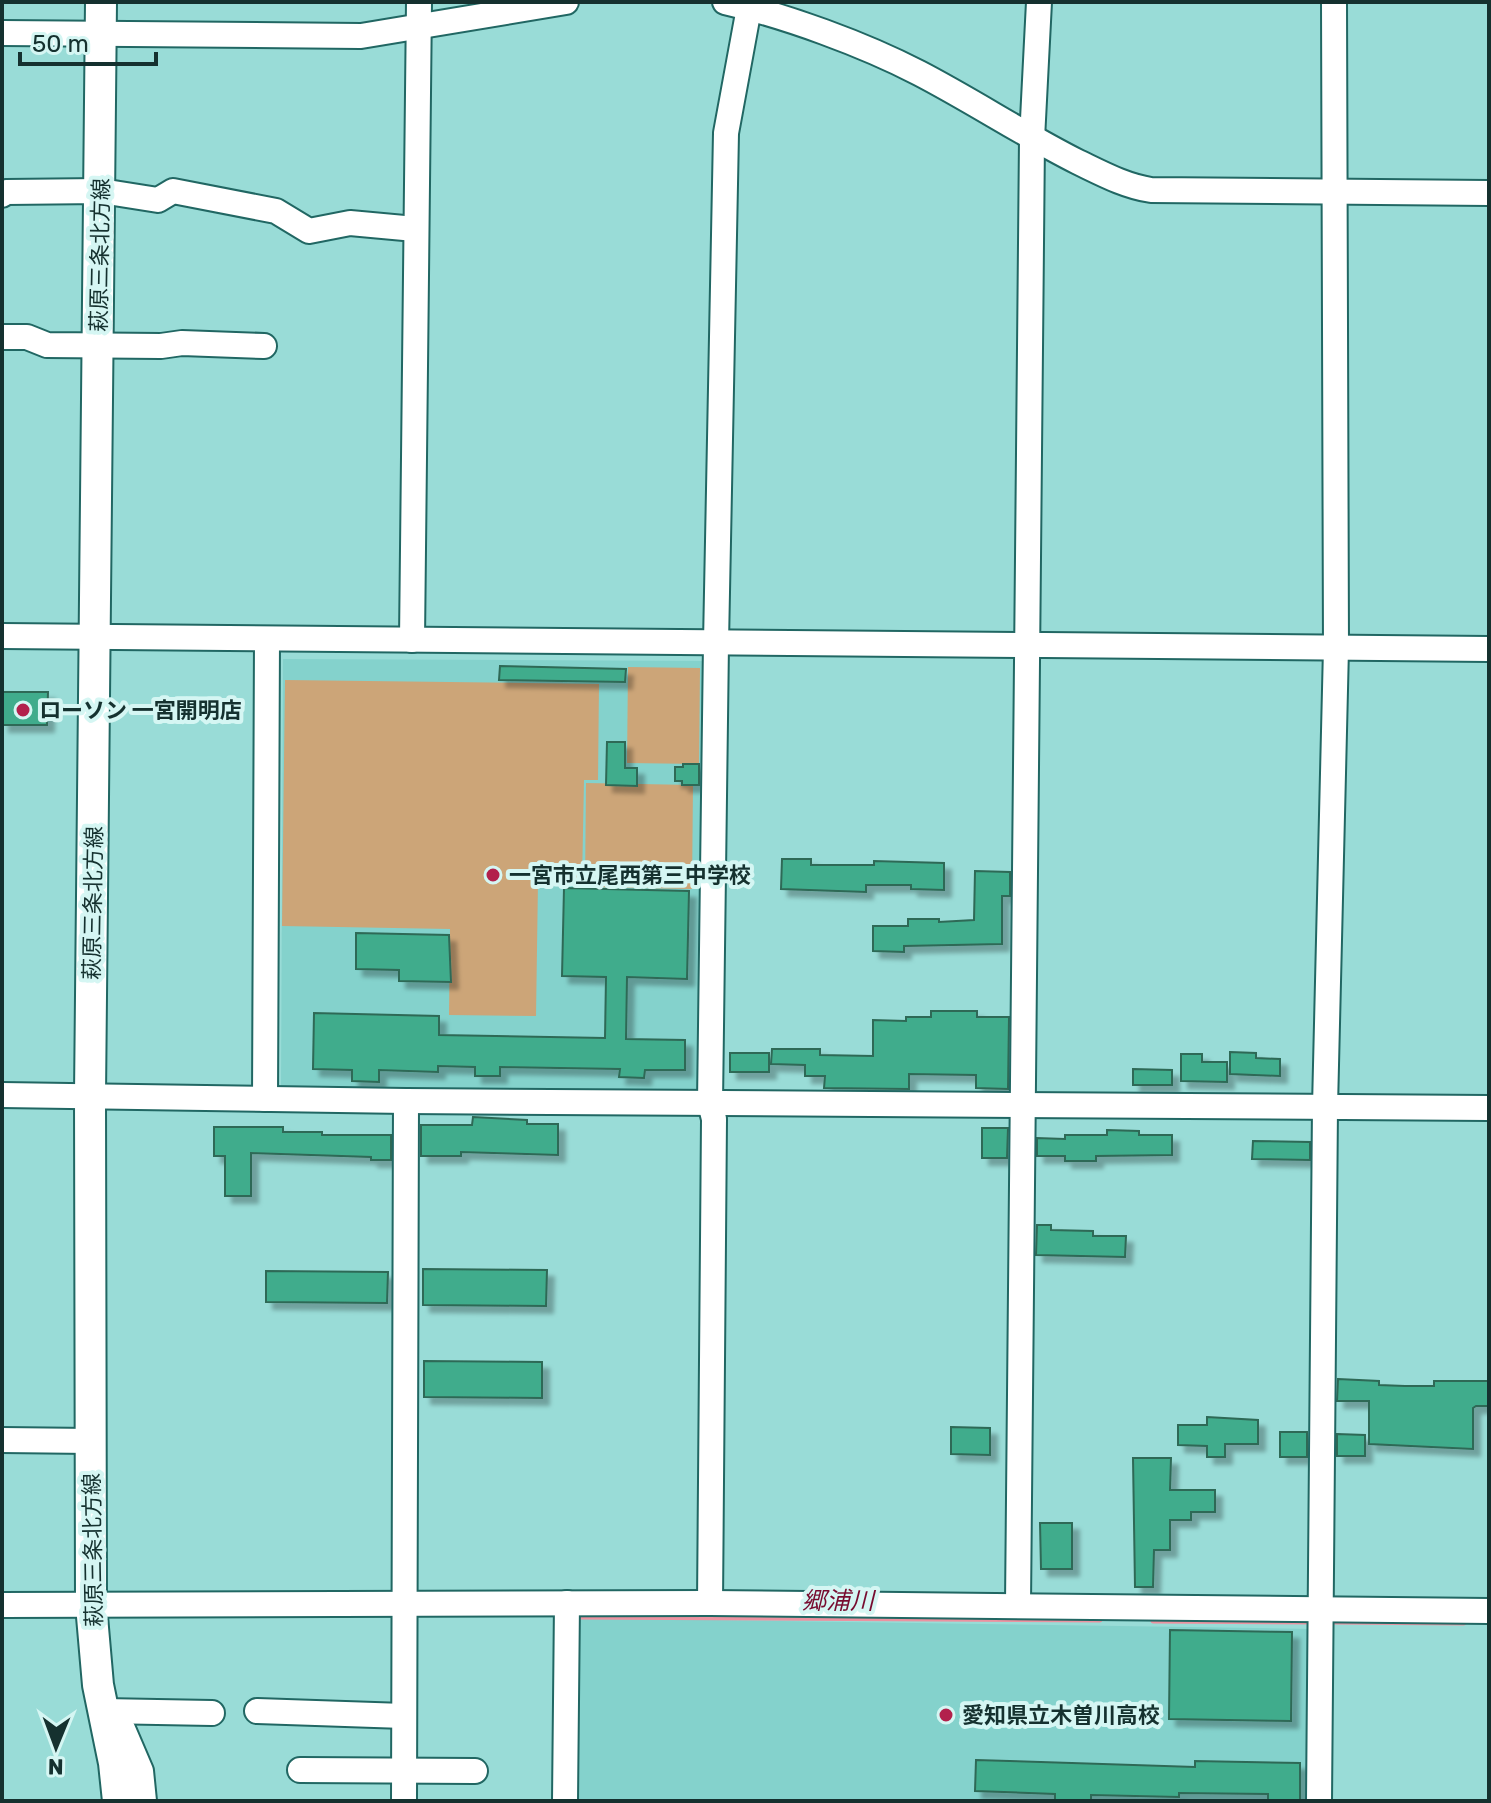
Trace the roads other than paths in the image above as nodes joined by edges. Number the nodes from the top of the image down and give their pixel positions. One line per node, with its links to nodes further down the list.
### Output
1 (101, 2): 9 (main road, 萩原三条北方線)
2 (419, 2): 7 (street)
3 (566, 2): 7 (street)
4 (1039, 2): 10 (street)
5 (1334, 2): 12 (street)
6 (737, 5): 10 (street); 23 (street)
7 (419, 28): 9 (street); 15 (street)
8 (2, 33): 9 (street)
9 (101, 35): 11 (main road, 萩原三条北方線)
10 (1032, 139): 12 (street); 24 (street)
11 (101, 191): 14 (street); 15 (street); 17 (main road, 萩原三条北方線)
12 (1334, 192): 13 (street); 25 (street)
13 (1489, 193)
14 (2, 195)
15 (415, 229): 22 (street)
16 (2, 337): 17 (street)
17 (98, 346): 18 (street); 20 (main road, 萩原三条北方線)
18 (264, 346)
19 (2, 636): 20 (street)
20 (95, 637): 21 (street); 28 (main road, 萩原三条北方線)
21 (267, 639): 22 (street); 29 (street)
22 (412, 640): 23 (street)
23 (716, 643): 24 (street); 31 (street)
24 (1026, 645): 25 (street); 32 (street)
25 (1336, 648): 26 (street); 33 (street)
26 (1489, 649)
27 (2, 1095): 28 (street)
28 (90, 1095): 29 (street); 36 (main road, 萩原三条北方線)
29 (265, 1099): 30 (street)
30 (406, 1101): 31 (street); 39 (street)
31 (710, 1103): 32 (street); 38 (street)
32 (1023, 1104): 33 (street); 40 (street)
33 (1325, 1107): 34 (street); 43 (street)
34 (1489, 1108)
35 (2, 1440): 36 (street)
36 (91, 1441): 42 (main road, 萩原三条北方線)
37 (567, 1603): 38 (street); 39 (street); 55 (street)
38 (710, 1603): 40 (street)
39 (405, 1604): 42 (street); 48 (street)
40 (1018, 1604): 43 (street)
41 (2, 1605): 42 (street)
42 (91, 1605): 45 (main road, 萩原三条北方線)
43 (1320, 1609): 44 (street); 56 (street)
44 (1489, 1611)
45 (103, 1711): 47 (street); 52 (main road, 萩原三条北方線); 53 (street)
46 (257, 1711): 48 (street)
47 (212, 1713)
48 (404, 1716): 50 (street)
49 (300, 1770): 50 (street)
50 (404, 1771): 51 (street); 54 (street)
51 (475, 1771)
52 (118, 1801)
53 (144, 1801)
54 (404, 1801)
55 (565, 1801)
56 (1319, 1801)

